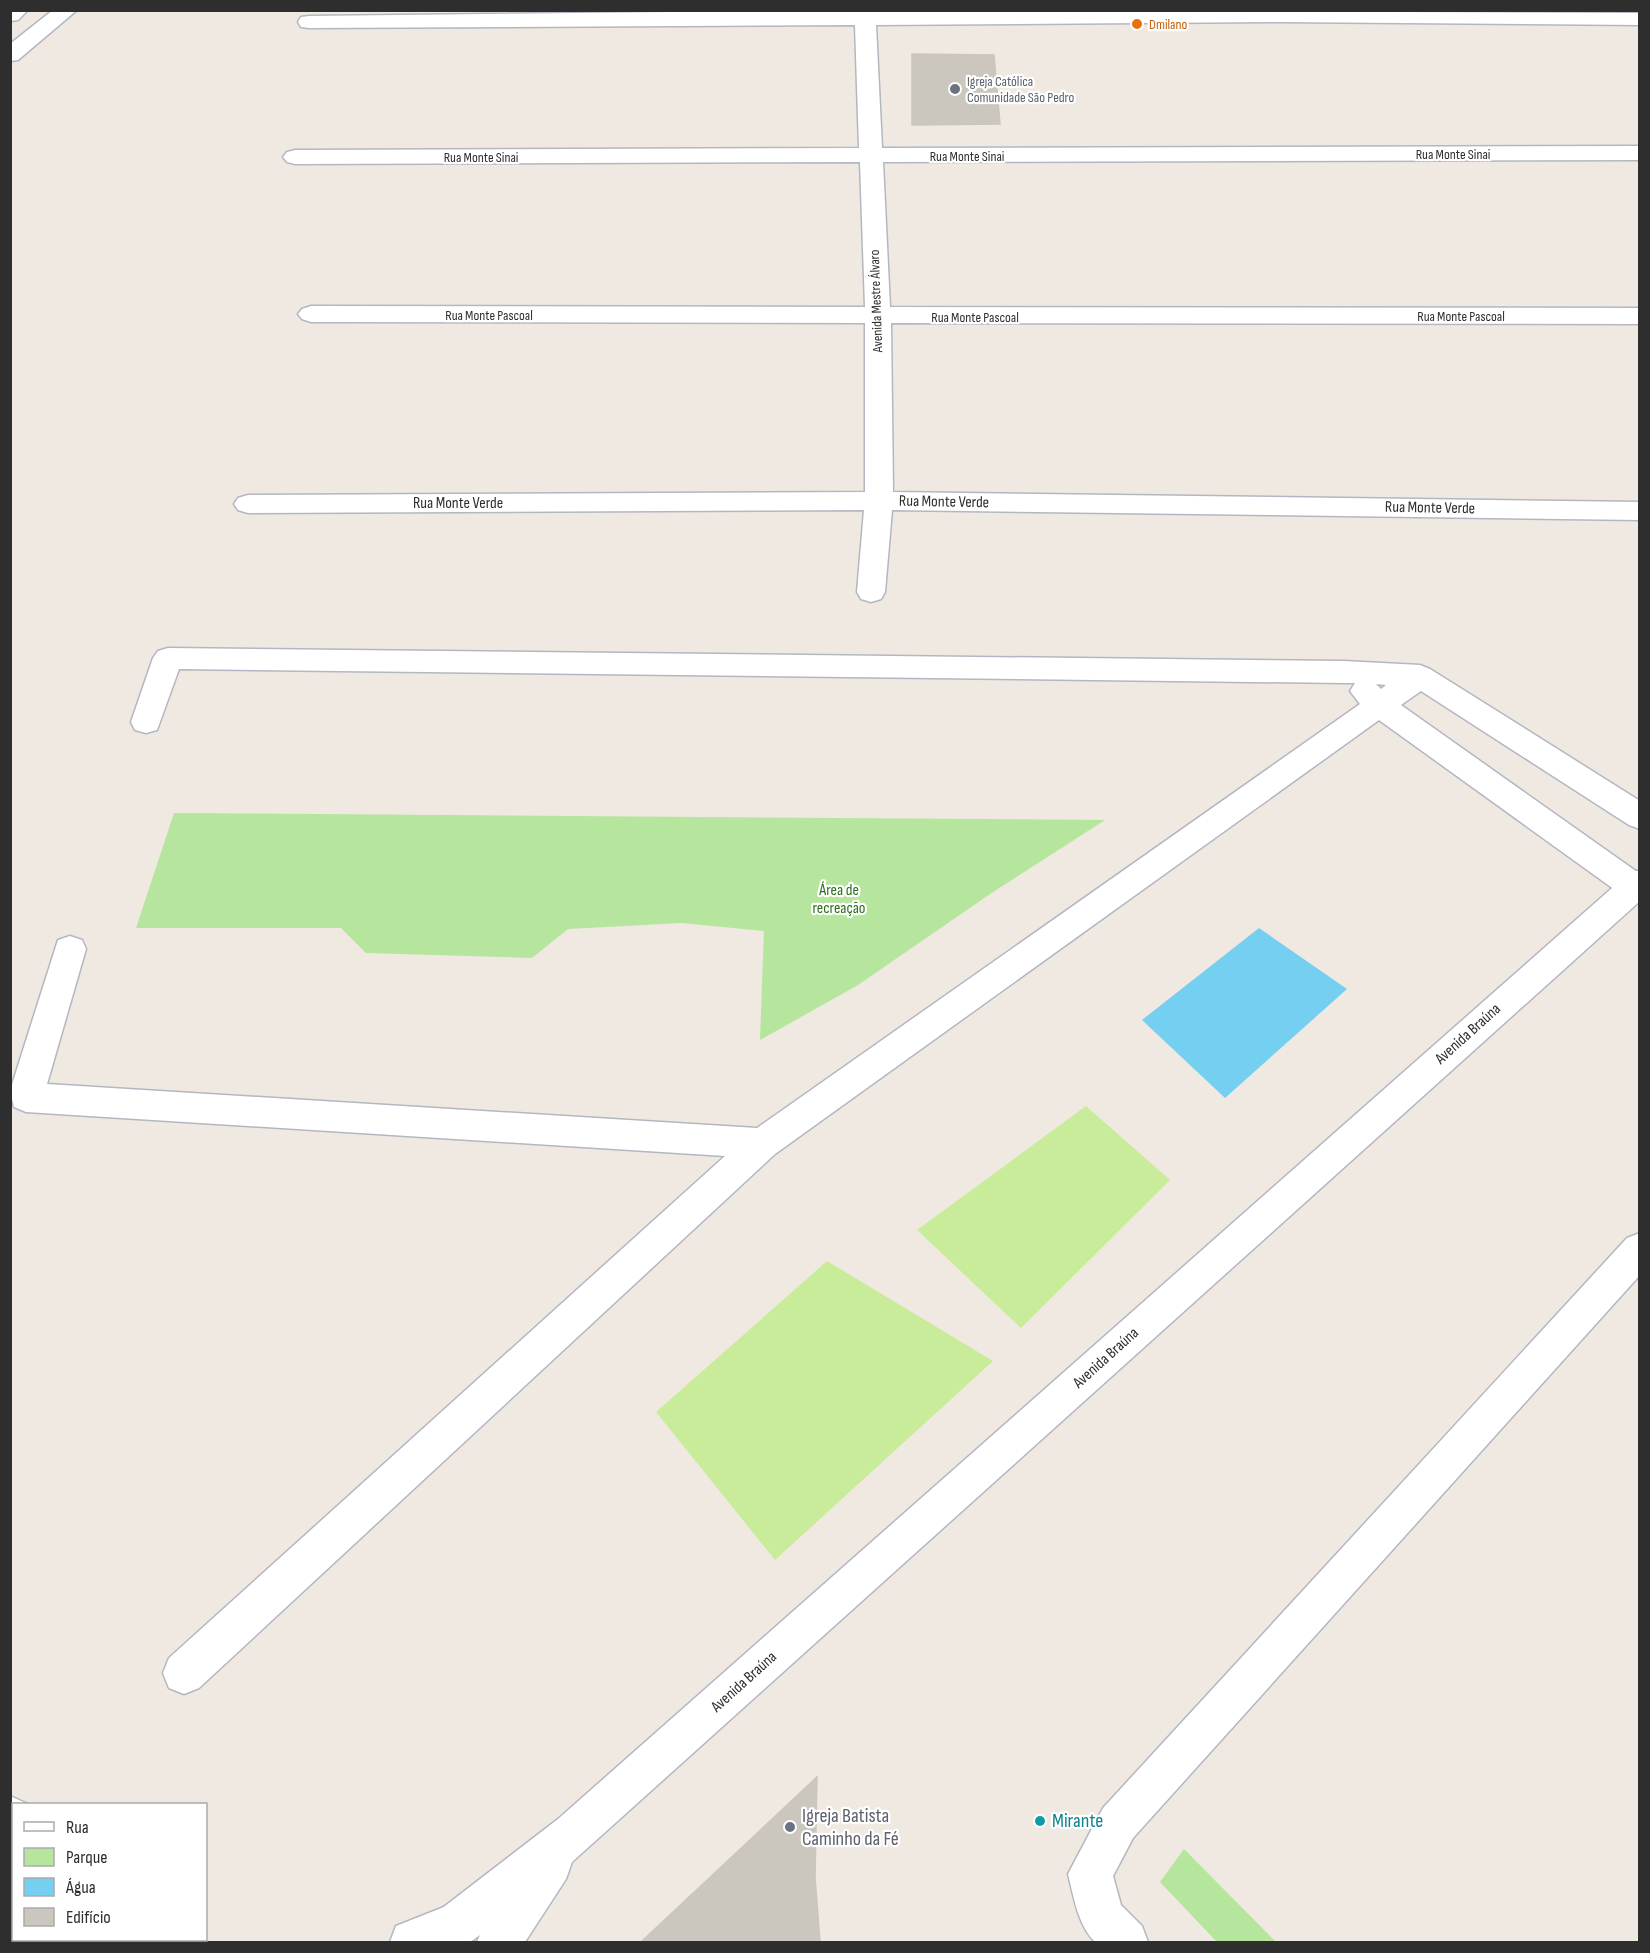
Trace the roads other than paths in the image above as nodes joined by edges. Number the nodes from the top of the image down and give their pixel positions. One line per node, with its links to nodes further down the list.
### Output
1 (18, 10): 4 (street)
2 (67, 10): 8 (street)
3 (1277, 13): 5 (street); 6 (street)
4 (10, 15)
5 (865, 15): 7 (street); 10 (street, Avenida Mestre Álvaro)
6 (1640, 19)
7 (309, 22)
8 (10, 56)
9 (1640, 153): 10 (street, Rua Monte Sinai)
10 (871, 156): 11 (street, Rua Monte Sinai); 14 (street, Avenida Mestre Álvaro)
11 (295, 157)
12 (311, 314): 14 (street, Rua Monte Pascoal)
13 (1640, 316): 14 (street, Rua Monte Pascoal)
14 (878, 317): 15 (street, Avenida Mestre Álvaro)
15 (879, 501): 16 (street, Rua Monte Verde); 17 (street, Rua Monte Verde); 18 (street, Avenida Mestre Álvaro)
16 (248, 504)
17 (1640, 511)
18 (871, 592)
19 (1344, 672): 20 (street); 21 (street); 22 (street)
20 (1420, 676): 21 (street); 23 (street)
21 (1381, 706): 24 (street); 26 (street)
22 (146, 722)
23 (1640, 817)
24 (1638, 886): 29 (street, Avenida Braúna)
25 (70, 950): 26 (street)
26 (763, 1143): 28 (street)
27 (1640, 1249): 33 (street)
28 (184, 1673)
29 (573, 1834): 30 (street, Avenida Braúna); 32 (street, Avenida Braúna)
30 (447, 1933): 31 (street, Avenida Braúna)
31 (412, 1942)
32 (499, 1942)
33 (1126, 1942)

